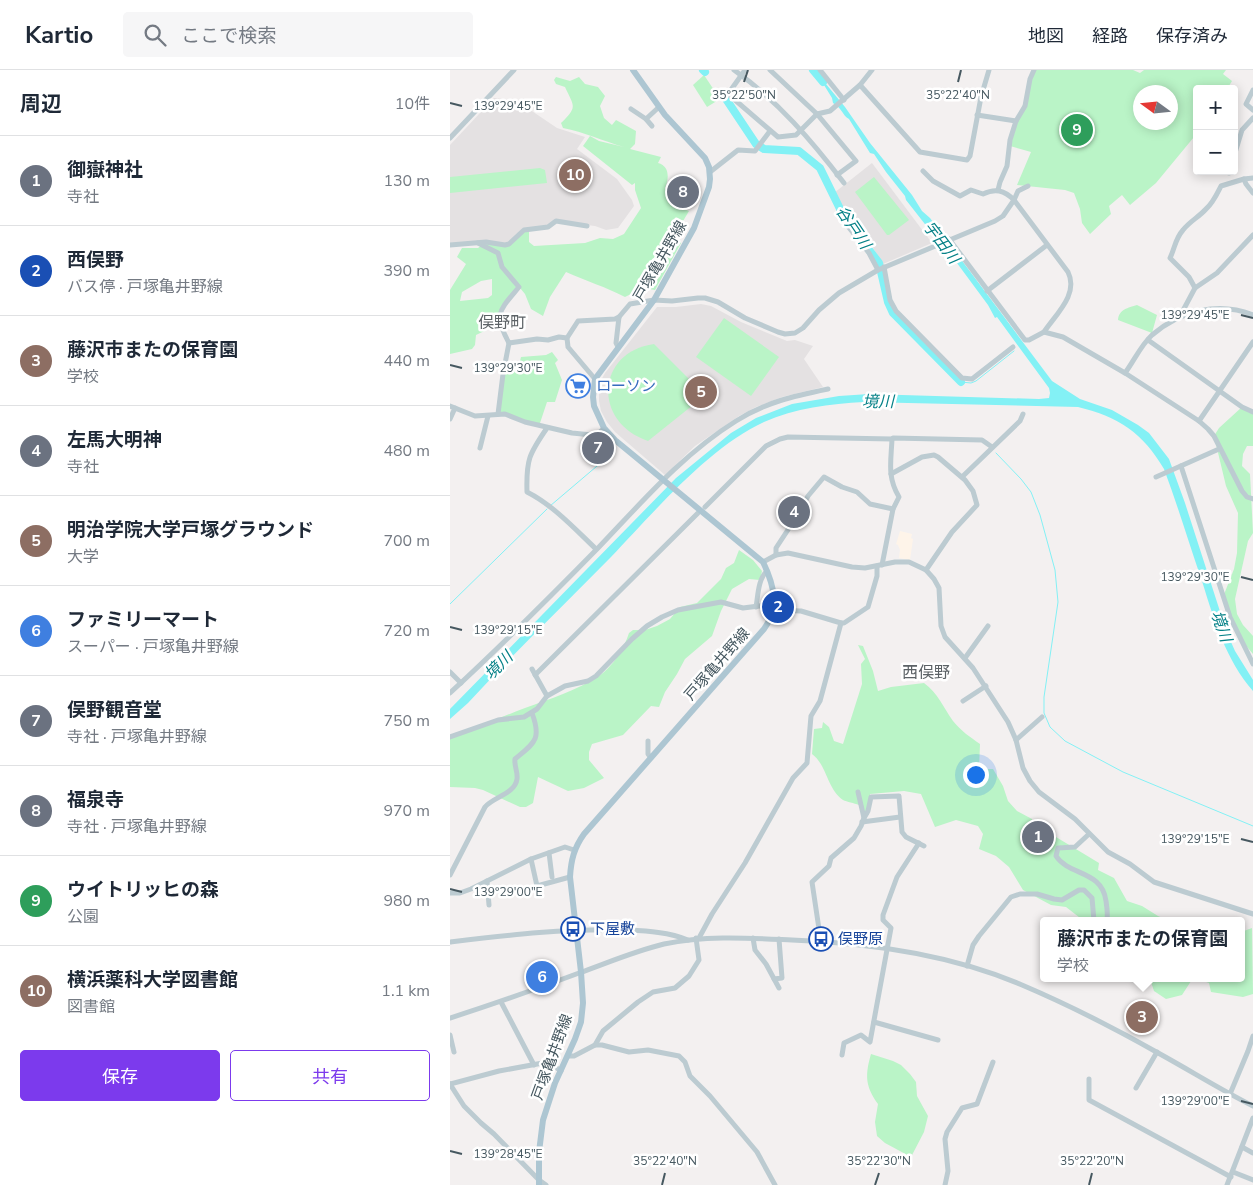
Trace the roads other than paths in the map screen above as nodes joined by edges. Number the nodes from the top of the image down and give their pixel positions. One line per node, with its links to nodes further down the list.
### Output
1 (514, 70): 24 (street)
2 (633, 70): 13 (main road)
3 (734, 70): 9 (street)
4 (770, 70): 16 (street)
5 (820, 70): 12 (street)
6 (872, 70): 10 (street)
7 (989, 70): 17 (street)
8 (1034, 70): 20 (street)
9 (743, 72): 22 (street); 23 (street)
10 (860, 85): 12 (street); 17 (street)
11 (1253, 90): 15 (street)
12 (843, 100): 16 (street)
13 (659, 107): 19 (street); 27 (main road)
14 (631, 109): 19 (street)
15 (1253, 110)
16 (817, 114): 22 (street); 28 (street)
17 (977, 115): 20 (street)
18 (1253, 118): 25 (street)
19 (646, 119): 21 (street)
20 (1016, 121): 33 (street)
21 (652, 126)
22 (802, 130): 23 (street); 28 (street)
23 (770, 131): 27 (street)
24 (450, 138)
25 (1238, 143)
26 (923, 171): 33 (street)
27 (710, 172): 46 (main road, 戸塚亀井野線)
28 (837, 175): 31 (street)
29 (1244, 178): 30 (street); 34 (street); 44 (street)
30 (1253, 178)
31 (844, 183)
32 (1028, 186): 35 (street)
33 (998, 190): 35 (street)
34 (1253, 193)
35 (1014, 200): 39 (street); 42 (street)
36 (843, 220): 43 (street)
37 (587, 226): 40 (street)
38 (1253, 234): 44 (street)
39 (948, 240): 43 (street); 45 (street)
40 (478, 243): 41 (street); 54 (street)
41 (450, 245)
42 (1047, 245): 45 (street); 50 (street)
43 (881, 268): 46 (street); 56 (street)
44 (1195, 288): 49 (street)
45 (987, 290): 50 (street)
46 (654, 300): 48 (street); 55 (main road, 戸塚亀井野線)
47 (1253, 315): 49 (street)
48 (619, 317): 51 (street); 55 (street)
49 (1179, 318): 52 (street)
50 (1044, 332): 57 (street)
51 (567, 338): 54 (street); 58 (street)
52 (1148, 340): 57 (street); 60 (street)
53 (1253, 342): 60 (street)
54 (509, 343): 63 (street)
55 (618, 347): 58 (main road, 戸塚亀井野線)
56 (1013, 347)
57 (1125, 372): 67 (street)
58 (595, 379): 69 (main road)
59 (828, 389): 78 (street)
60 (1219, 391): 62 (street); 67 (street)
61 (452, 407): 65 (street); 66 (street)
62 (1253, 412)
63 (498, 414): 65 (street); 68 (street)
64 (1023, 414): 71 (street)
65 (488, 416): 72 (street)
66 (450, 419)
67 (1199, 421): 73 (street)
68 (547, 428): 69 (street); 83 (street)
69 (604, 428): 78 (main road)
70 (892, 440): 71 (street); 75 (street); 80 (street)
71 (992, 447): 76 (street)
72 (480, 448)
73 (1219, 449): 74 (street); 79 (street)
74 (1181, 466): 77 (street); 94 (street)
75 (891, 474): 76 (street); 81 (street)
76 (962, 476): 87 (street)
77 (1158, 476)
78 (664, 480): 83 (street); 85 (main road)
79 (1253, 499)
80 (705, 507)
81 (893, 509): 84 (street); 86 (street)
82 (698, 513): 97 (street)
83 (596, 549): 98 (street)
84 (776, 555): 85 (street); 86 (street)
85 (763, 562): 88 (main road)
86 (879, 565): 87 (street); 91 (street)
87 (926, 570): 93 (street)
88 (767, 571): 89 (street); 90 (main road)
89 (756, 607): 90 (street); 101 (street)
90 (774, 607): 91 (street); 108 (main road, 戸塚亀井野線)
91 (841, 623): 126 (street)
92 (988, 626): 93 (street)
93 (965, 658): 99 (street)
94 (1253, 664)
95 (532, 669): 97 (street)
96 (450, 672): 98 (street)
97 (535, 675): 101 (street)
98 (461, 683): 100 (street)
99 (986, 686): 102 (street); 106 (street)
100 (450, 694)
101 (547, 696): 103 (street)
102 (963, 701)
103 (532, 713): 105 (street); 116 (street)
104 (1042, 717): 106 (street)
105 (450, 738)
106 (1016, 740): 112 (street)
107 (648, 741): 108 (street)
108 (651, 758): 113 (main road, 戸塚亀井野線)
109 (858, 792): 111 (street)
110 (900, 816): 111 (street); 111 (street); 132 (street)
111 (863, 820): 130 (street)
112 (1089, 834): 122 (street); 124 (street)
113 (574, 850): 114 (street); 118 (main road, 戸塚亀井野線)
114 (549, 853): 115 (street); 117 (street)
115 (531, 859): 118 (street); 119 (street)
116 (450, 875)
117 (552, 877)
118 (570, 878): 125 (main road, 戸塚亀井野線)
119 (487, 881): 120 (street); 121 (street)
120 (450, 893)
121 (489, 905)
122 (1253, 914)
123 (1094, 917): 133 (street)
124 (1107, 917)
125 (576, 930): 129 (street); 131 (street); 134 (main road, 戸塚亀井野線)
126 (698, 938): 127 (street); 129 (street); 143 (street)
127 (753, 938): 128 (street); 135 (street)
128 (779, 939): 130 (street); 135 (street)
129 (689, 940): 134 (street)
130 (819, 941): 132 (street)
131 (450, 942)
132 (889, 948): 133 (street); 139 (street)
133 (967, 966): 145 (street)
134 (581, 972): 137 (street); 146 (main road, 戸塚亀井野線)
135 (774, 979): 136 (street)
136 (778, 988)
137 (501, 1002): 138 (street); 149 (street)
138 (450, 1018)
139 (874, 1022): 142 (street); 147 (street)
140 (450, 1036): 144 (street)
141 (1253, 1036): 154 (street)
142 (938, 1040)
143 (595, 1045): 146 (street); 163 (street)
144 (454, 1052)
145 (1157, 1052): 153 (street); 154 (street)
146 (568, 1056): 150 (main road, 戸塚亀井野線)
147 (842, 1056)
148 (993, 1062): 164 (street)
149 (534, 1065): 150 (street); 152 (street)
150 (561, 1071): 161 (main road, 戸塚亀井野線)
151 (1089, 1079): 159 (street)
152 (450, 1084): 161 (street)
153 (1136, 1088)
154 (1230, 1094): 155 (street)
155 (1253, 1106)
156 (1253, 1118): 157 (street)
157 (1242, 1147): 158 (street); 159 (street)
158 (1253, 1153)
159 (1232, 1175): 160 (street); 165 (street)
160 (1253, 1180)
161 (539, 1183): 162 (street)
162 (546, 1185)
163 (775, 1185)
164 (945, 1185)
165 (1228, 1185)

